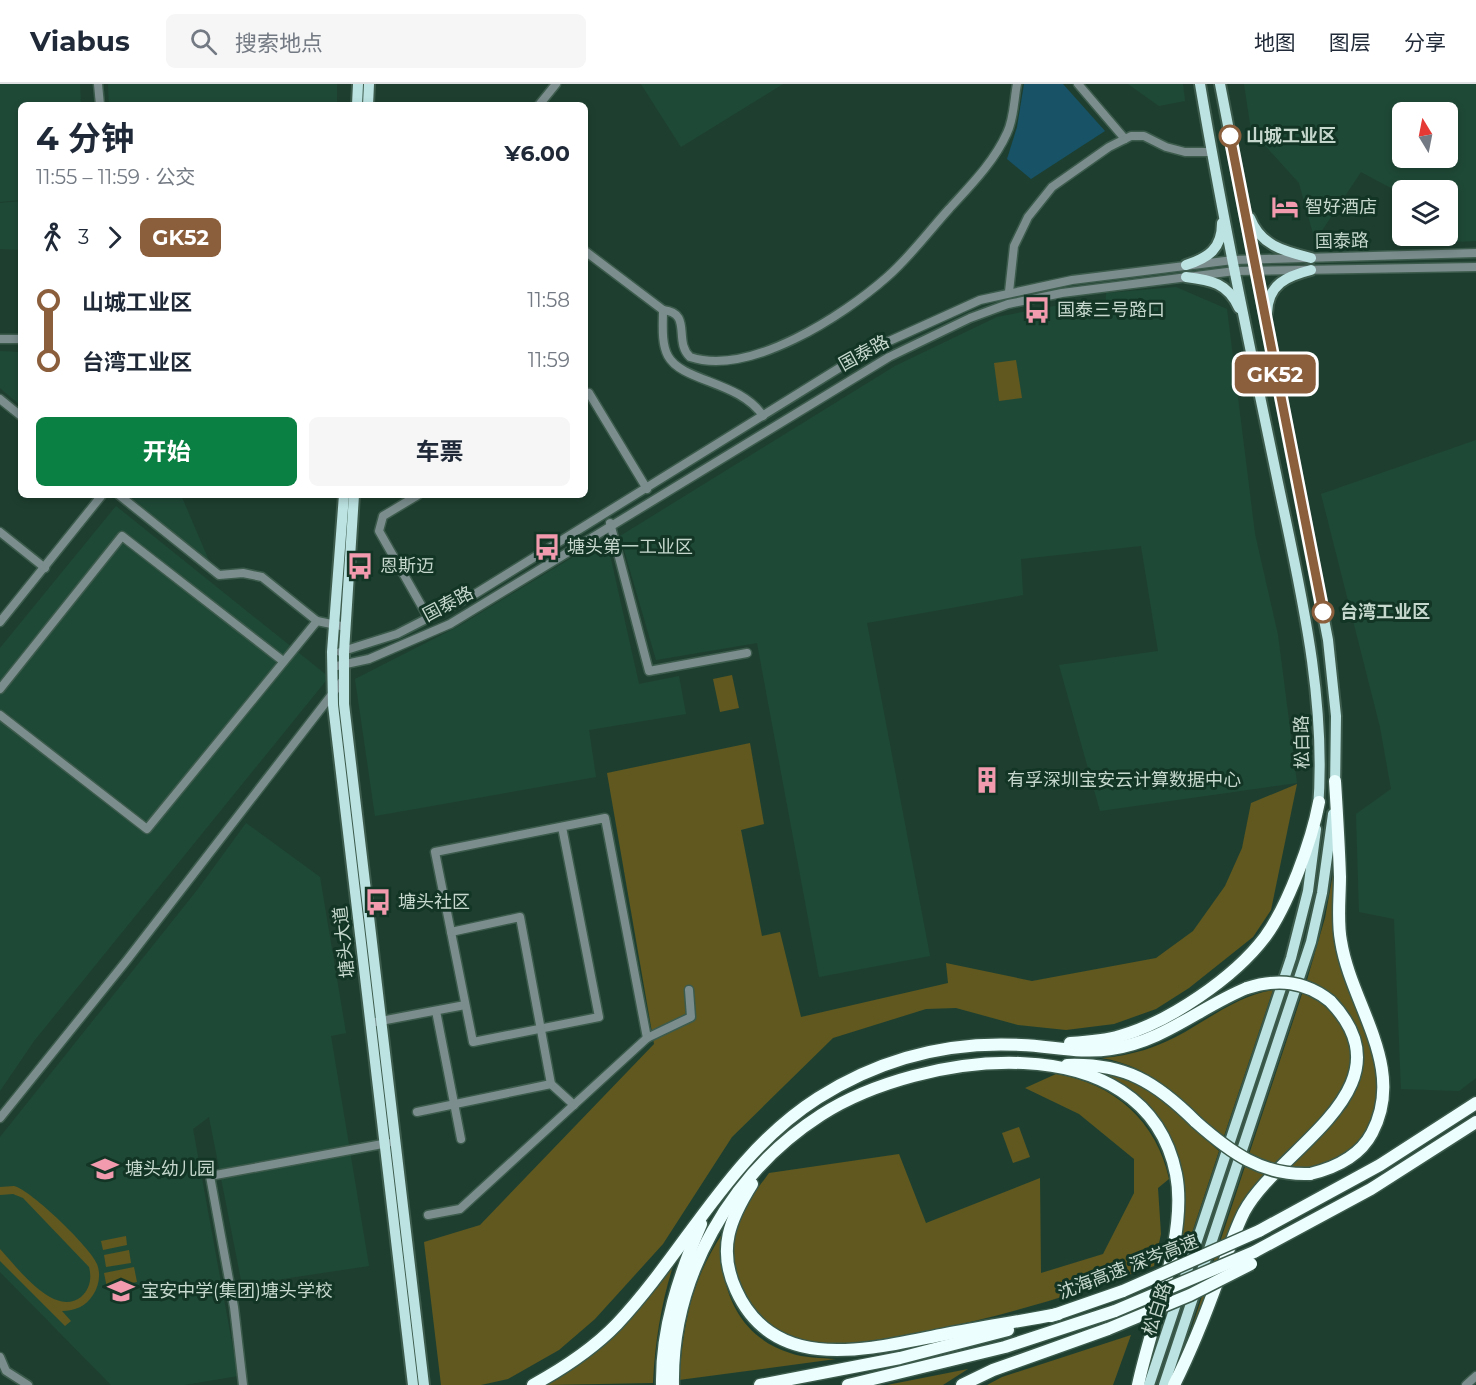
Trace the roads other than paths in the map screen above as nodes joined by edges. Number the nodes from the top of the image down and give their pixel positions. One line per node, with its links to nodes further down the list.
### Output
1 (98, 84): 9 (street)
2 (358, 84): 10 (main road)
3 (369, 84): 11 (main road)
4 (556, 84): 12 (street)
5 (1017, 84): 27 (street)
6 (1078, 84): 13 (street)
7 (1200, 84): 14 (main road, 松白路)
8 (1220, 84): 16 (main road, 松白路)
9 (100, 102)
10 (357, 102)
11 (369, 102)
12 (541, 102)
13 (1125, 139): 14 (street); 26 (street)
14 (1211, 152): 15 (main road, 松白路)
15 (1220, 193): 21 (main road, 松白路); 25 (main road)
16 (1242, 197): 19 (main road, 松白路); 20 (main road)
17 (588, 253): 27 (street)
18 (1476, 253): 20 (street, 国泰路)
19 (1253, 258): 20 (street, 国泰路); 21 (street, 国泰路); 23 (main road, 松白路)
20 (1311, 258)
21 (1234, 265): 23 (street, 国泰路); 25 (street, 国泰路); 28 (main road, 松白路)
22 (1476, 267): 24 (street, 国泰路)
23 (1255, 270): 24 (street, 国泰路); 29 (main road, 松白路)
24 (1311, 270): 29 (main road)
25 (1186, 271): 26 (street, 国泰路); 28 (main road); 43 (street, 国泰路)
26 (1009, 292): 35 (street, 国泰路)
27 (663, 310): 35 (street)
28 (1244, 320): 59 (main road, 松白路)
29 (1266, 328): 58 (main road, 松白路)
30 (0, 339): 31 (street)
31 (18, 339)
32 (588, 394): 36 (street)
33 (0, 399): 34 (street)
34 (18, 414)
35 (763, 416): 36 (street, 国泰路)
36 (647, 489): 42 (street, 国泰路)
37 (100, 498): 45 (street)
38 (122, 498): 47 (street)
39 (344, 498): 49 (main road, 塘头大道)
40 (354, 498): 49 (main road, 塘头大道)
41 (413, 498): 46 (street)
42 (607, 514): 43 (street); 46 (street, 国泰路)
43 (611, 526): 51 (street); 53 (street, 国泰路)
44 (0, 532): 45 (street)
45 (45, 568): 48 (street)
46 (429, 619): 50 (street, 国泰路)
47 (316, 621): 49 (street); 52 (street)
48 (0, 622)
49 (341, 626): 50 (main road, 塘头大道)
50 (338, 652): 53 (main road, 塘头大道)
51 (747, 653)
52 (283, 662): 55 (street); 57 (street)
53 (337, 667): 54 (main road, 塘头大道); 56 (main road, 塘头大道)
54 (343, 680): 56 (street); 65 (main road, 塘头大道)
55 (0, 689)
56 (332, 693): 65 (main road, 塘头大道); 75 (street)
57 (0, 715)
58 (1335, 781): 69 (highway, bridge); 98 (main road, 松白路)
59 (1318, 802): 68 (highway); 97 (main road, 松白路)
60 (562, 827): 61 (street); 66 (street); 67 (street)
61 (451, 932): 63 (street); 66 (street)
62 (689, 990): 67 (street)
63 (465, 1005): 64 (street); 66 (street)
64 (436, 1011): 65 (street); 72 (street)
65 (375, 1022): 78 (main road, 塘头大道)
66 (541, 1028): 70 (street)
67 (647, 1038): 73 (street)
68 (1048, 1046): 80 (highway); 99 (highway, bridge)
69 (1048, 1065): 79 (highway); 96 (highway)
70 (552, 1084): 72 (street); 73 (street)
71 (1476, 1103): 83 (highway, 沈海高速 深岑高速, bridge)
72 (454, 1105): 74 (street); 77 (street)
73 (574, 1105): 82 (street)
74 (417, 1112)
75 (0, 1118)
76 (1476, 1122): 81 (highway, 沈海高速 深岑高速)
77 (461, 1139)
78 (389, 1143): 87 (street); 88 (main road, 塘头大道); 89 (main road, 塘头大道)
79 (765, 1164): 83 (highway); 92 (highway)
80 (710, 1204): 90 (highway); 91 (highway)
81 (1331, 1212): 94 (highway, 沈海高速 深岑高速, bridge); 95 (highway, bridge)
82 (428, 1215)
83 (1058, 1314): 93 (highway, 沈海高速 深岑高速)
84 (0, 1358): 86 (street)
85 (1476, 1376): 100 (street)
86 (28, 1385)
87 (243, 1385)
88 (413, 1385)
89 (424, 1385)
90 (533, 1385)
91 (662, 1385)
92 (673, 1385)
93 (760, 1385)
94 (848, 1385)
95 (962, 1385)
96 (1138, 1385)
97 (1149, 1385)
98 (1164, 1385)
99 (1174, 1385)
100 (1466, 1385)

